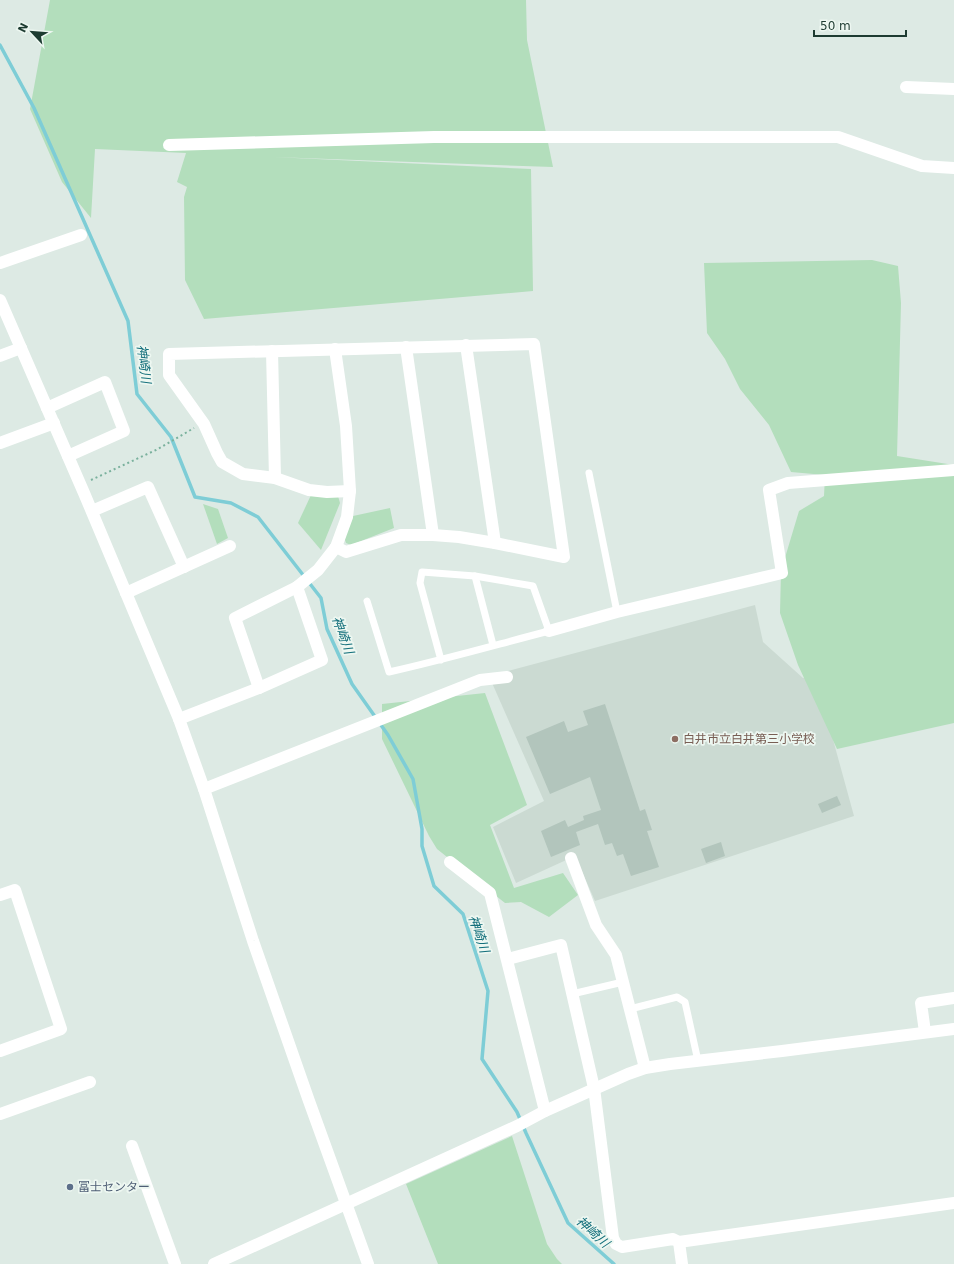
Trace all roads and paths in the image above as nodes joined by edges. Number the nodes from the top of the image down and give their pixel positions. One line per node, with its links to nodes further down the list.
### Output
1 (906, 87): 2 (street)
2 (954, 89)
3 (169, 145): 4 (street)
4 (954, 168)
5 (81, 235): 6 (street)
6 (0, 263)
7 (0, 300): 10 (street)
8 (466, 345): 9 (street); 26 (street); 26 (street)
9 (406, 347): 11 (street); 25 (street)
10 (21, 348): 13 (street); 14 (street)
11 (335, 349): 12 (street); 23 (street)
12 (272, 351): 16 (street); 21 (street)
13 (0, 356)
14 (47, 408): 15 (street); 18 (street)
15 (54, 423): 17 (street); 18 (street)
16 (204, 424): 21 (street); 22 (path)
17 (0, 443)
18 (68, 456): 22 (street)
19 (954, 470): 34 (street)
20 (589, 473): 34 (lane)
21 (275, 478): 23 (street)
22 (81, 485): 24 (street)
23 (350, 491): 28 (street)
24 (92, 511): 29 (street); 32 (street)
25 (433, 535): 26 (street); 28 (street)
26 (496, 543)
27 (230, 546): 29 (street)
28 (336, 547): 31 (street)
29 (184, 567): 32 (street)
30 (475, 576): 35 (lane); 36 (lane); 37 (lane)
31 (297, 587): 39 (street); 39 (street)
32 (126, 593): 40 (street)
33 (367, 601): 37 (lane)
34 (617, 612): 35 (street)
35 (548, 631): 36 (lane)
36 (493, 645): 37 (lane)
37 (441, 660)
38 (507, 677): 41 (street)
39 (259, 688): 40 (street)
40 (179, 720): 41 (street)
41 (204, 789): 60 (street)
42 (571, 858): 46 (street)
43 (450, 862): 45 (street)
44 (0, 895): 52 (street)
45 (508, 959): 47 (street); 57 (street)
46 (623, 982): 47 (lane); 49 (street)
47 (572, 994): 56 (street)
48 (954, 998): 51 (street)
49 (630, 1009): 53 (lane); 54 (street)
50 (954, 1028): 51 (street)
51 (925, 1032): 53 (street)
52 (0, 1051)
53 (698, 1061): 54 (street)
54 (645, 1068): 56 (street)
55 (90, 1082): 58 (street)
56 (594, 1088): 57 (street); 62 (street)
57 (545, 1111): 60 (street)
58 (0, 1114)
59 (132, 1146): 63 (street)
60 (347, 1203): 64 (street); 65 (street)
61 (954, 1203): 62 (street)
62 (679, 1242): 66 (street)
63 (175, 1264)
64 (214, 1264)
65 (368, 1264)
66 (682, 1264)

